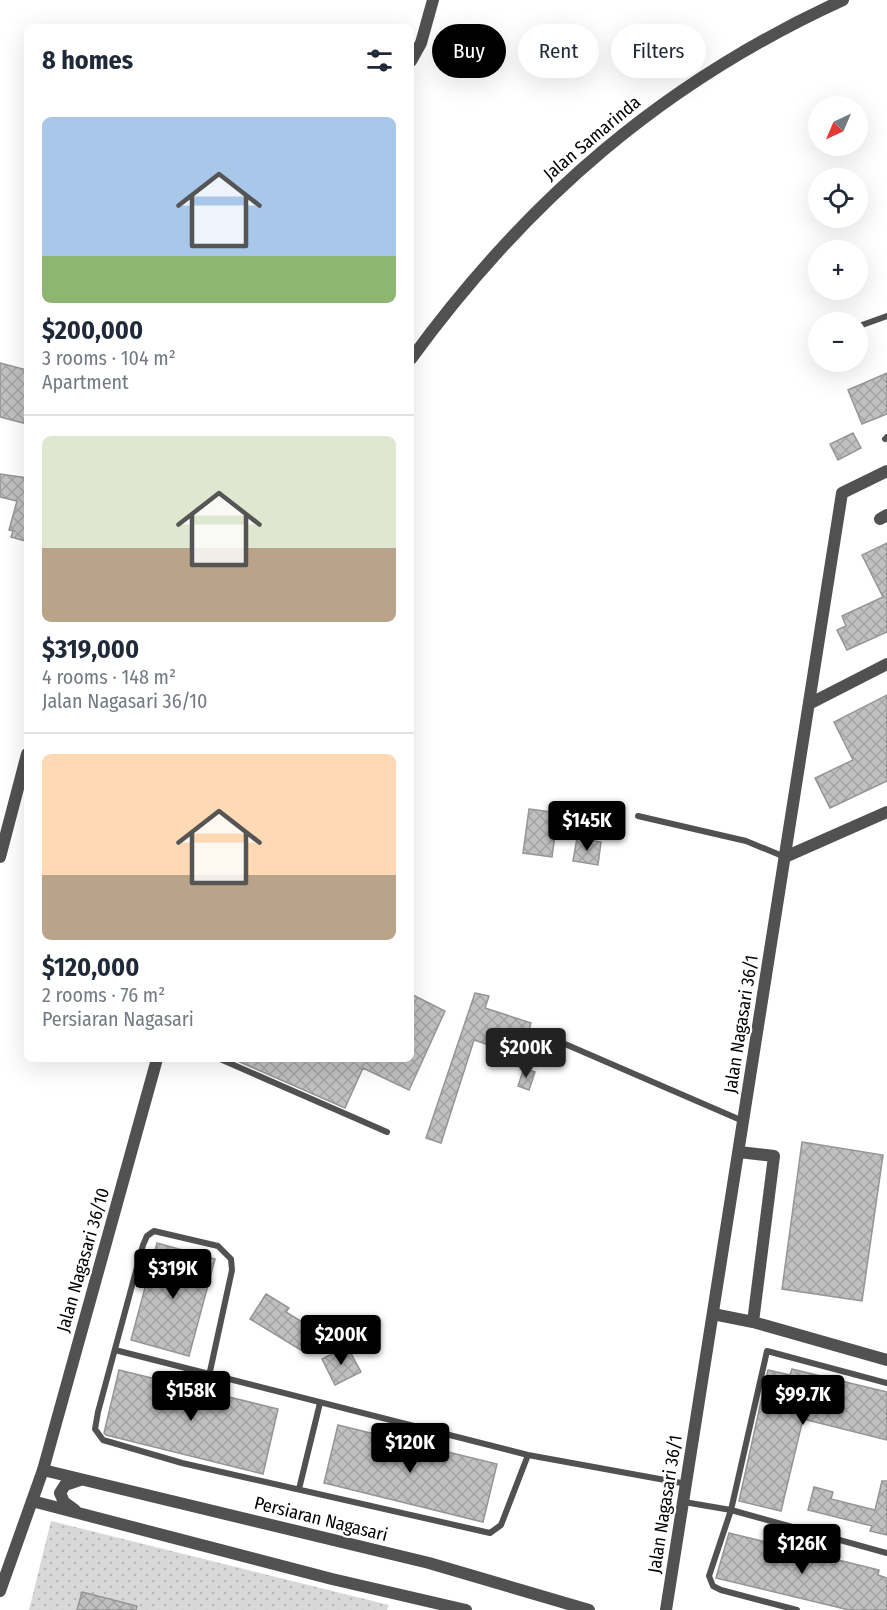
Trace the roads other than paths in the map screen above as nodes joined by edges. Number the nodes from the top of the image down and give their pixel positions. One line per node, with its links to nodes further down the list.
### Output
1 (434, 0): 3 (street)
2 (843, 0): 6 (street, Jalan Samarinda)
3 (414, 56)
4 (887, 316): 5 (lane)
5 (868, 323)
6 (414, 355)
7 (887, 471): 9 (street, Jalan Nagasari 36/1)
8 (887, 664): 9 (street)
9 (809, 704): 14 (street, Jalan Nagasari 36/1)
10 (24, 765): 13 (street)
11 (887, 812): 14 (street)
12 (638, 816): 14 (lane)
13 (0, 856)
14 (785, 857): 18 (street, Jalan Nagasari 36/1)
15 (565, 1044): 18 (lane)
16 (156, 1062): 29 (street, Jalan Nagasari 36/10)
17 (236, 1062): 19 (lane)
18 (744, 1121): 20 (street, Jalan Nagasari 36/1)
19 (387, 1132)
20 (739, 1152): 21 (street, Jalan Nagasari 36/1); 22 (street)
21 (713, 1314): 22 (street); 31 (street, Jalan Nagasari 36/1)
22 (753, 1322): 24 (street)
23 (115, 1350): 25 (lane); 25 (lane); 32 (lane)
24 (887, 1357)
25 (209, 1376): 27 (lane)
26 (887, 1383): 35 (lane)
27 (320, 1403): 28 (lane); 32 (lane)
28 (528, 1455): 31 (lane); 32 (lane)
29 (43, 1470): 30 (street, Persiaran Nagasari); 33 (street, Jalan Nagasari 36/10)
30 (82, 1479): 36 (street); 41 (street, Persiaran Nagasari)
31 (687, 1484): 34 (street, Jalan Nagasari 36/1)
32 (299, 1489)
33 (32, 1501): 36 (street); 38 (street, Jalan Nagasari 36/10)
34 (684, 1502): 35 (lane); 42 (street, Jalan Nagasari 36/1)
35 (731, 1510): 37 (lane); 43 (lane)
36 (78, 1513): 39 (street)
37 (887, 1553)
38 (0, 1591)
39 (416, 1604): 40 (street)
40 (466, 1610)
41 (589, 1610)
42 (666, 1610)
43 (797, 1610)

